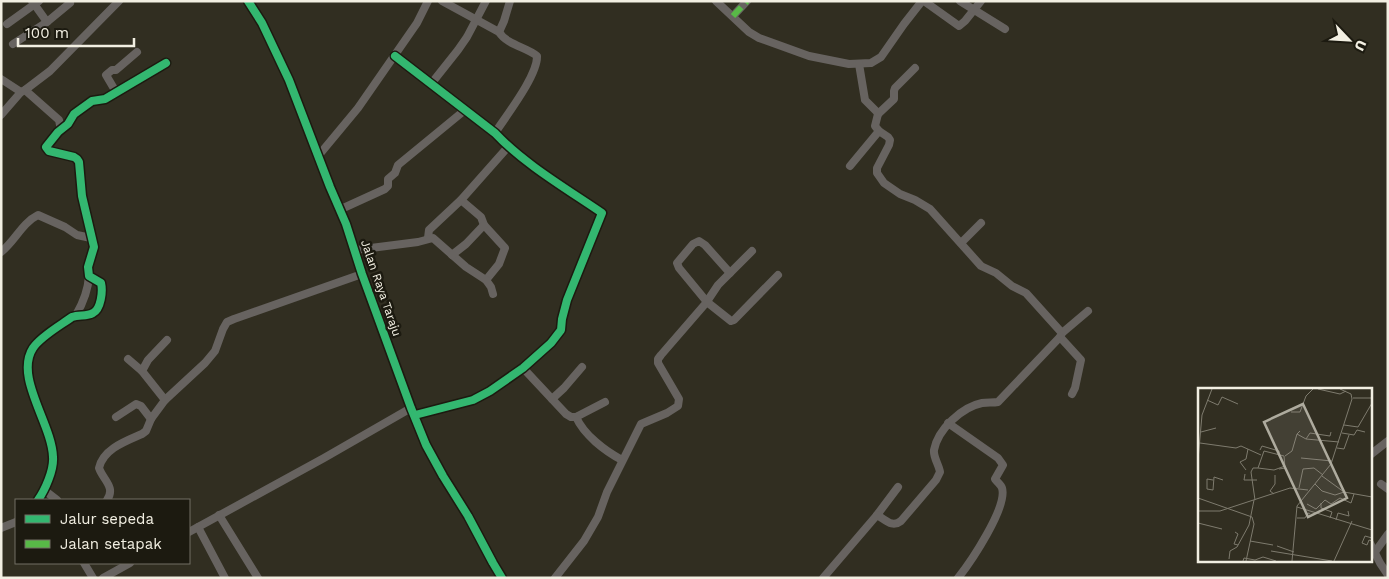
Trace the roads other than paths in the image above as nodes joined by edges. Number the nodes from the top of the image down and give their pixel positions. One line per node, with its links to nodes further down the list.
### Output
1 (119, 1): 29 (street)
2 (248, 1): 38 (street, Jalan Raya Taraju)
3 (428, 1): 23 (street)
4 (442, 1): 16 (street)
5 (486, 1): 16 (street)
6 (510, 1): 20 (street)
7 (716, 1): 15 (street)
8 (747, 1): 15 (street)
9 (923, 1): 14 (street); 25 (street)
10 (960, 1): 14 (street)
11 (981, 1): 14 (street)
12 (35, 2): 17 (street); 18 (street)
13 (70, 3): 17 (street)
14 (973, 11): 19 (street)
15 (733, 16): 25 (street)
16 (476, 20): 20 (street); 28 (street)
17 (47, 22): 21 (street)
18 (7, 24)
19 (1005, 30)
20 (499, 32): 36 (street)
21 (13, 44)
22 (137, 52): 30 (street)
23 (395, 56): 28 (street); 38 (street)
24 (166, 63): 30 (street)
25 (860, 64): 32 (street)
26 (915, 68): 32 (street)
27 (1, 79): 29 (street)
28 (431, 84): 31 (street)
29 (23, 91): 33 (street); 34 (street)
30 (116, 92): 34 (street)
31 (465, 110): 36 (street); 41 (street)
32 (878, 114): 35 (street)
33 (1, 115)
34 (61, 130): 44 (street)
35 (880, 132): 39 (street); 46 (street)
36 (495, 133): 37 (street)
37 (508, 147): 40 (street); 63 (street)
38 (319, 155): 41 (street, Jalan Raya Taraju)
39 (850, 166)
40 (461, 200): 43 (street); 45 (street)
41 (340, 210): 47 (street, Jalan Raya Taraju)
42 (980, 223): 46 (street)
43 (484, 225): 50 (street); 55 (street)
44 (92, 238): 49 (street); 54 (street)
45 (428, 238): 47 (street); 50 (street)
46 (961, 243): 60 (street)
47 (355, 250): 52 (street, Jalan Raya Taraju)
48 (752, 251): 51 (street)
49 (1, 252)
50 (452, 255): 55 (street)
51 (730, 273): 57 (street); 57 (street)
52 (362, 274): 68 (street); 70 (street, Jalan Raya Taraju)
53 (778, 275): 57 (street)
54 (89, 276): 59 (street); 59 (street)
55 (486, 280): 56 (street)
56 (493, 294)
57 (707, 302): 77 (street)
58 (1088, 311): 60 (street)
59 (76, 315): 81 (street)
60 (1061, 335): 66 (street); 74 (street)
61 (167, 340): 65 (street)
62 (128, 359): 65 (street)
63 (523, 368): 67 (street); 70 (street)
64 (582, 368): 67 (street)
65 (142, 371): 68 (street)
66 (1072, 394)
67 (552, 399): 72 (street)
68 (165, 400): 73 (street)
69 (605, 402): 72 (street)
70 (413, 412): 85 (street); 101 (street, Jalan Raya Taraju)
71 (116, 417): 73 (street)
72 (576, 417): 77 (street)
73 (150, 419): 84 (street)
74 (948, 424): 86 (street); 104 (street)
75 (1388, 441): 76 (street)
76 (1372, 453)
77 (622, 460): 102 (street)
78 (1381, 484): 80 (street)
79 (898, 487): 86 (street)
80 (1388, 489)
81 (44, 490): 82 (street); 83 (street)
82 (39, 499)
83 (56, 499)
84 (108, 499)
85 (219, 515): 88 (street); 100 (street)
86 (877, 515): 103 (street)
87 (15, 522): 89 (street)
88 (198, 527): 90 (street); 99 (street)
89 (1, 528)
90 (190, 531)
91 (1388, 534): 93 (street)
92 (1372, 547): 93 (street)
93 (1375, 552): 96 (street)
94 (85, 564): 97 (street)
95 (128, 564): 98 (street)
96 (1388, 575)
97 (93, 578)
98 (103, 578)
99 (226, 578)
100 (258, 578)
101 (502, 578)
102 (555, 578)
103 (823, 578)
104 (958, 578)

